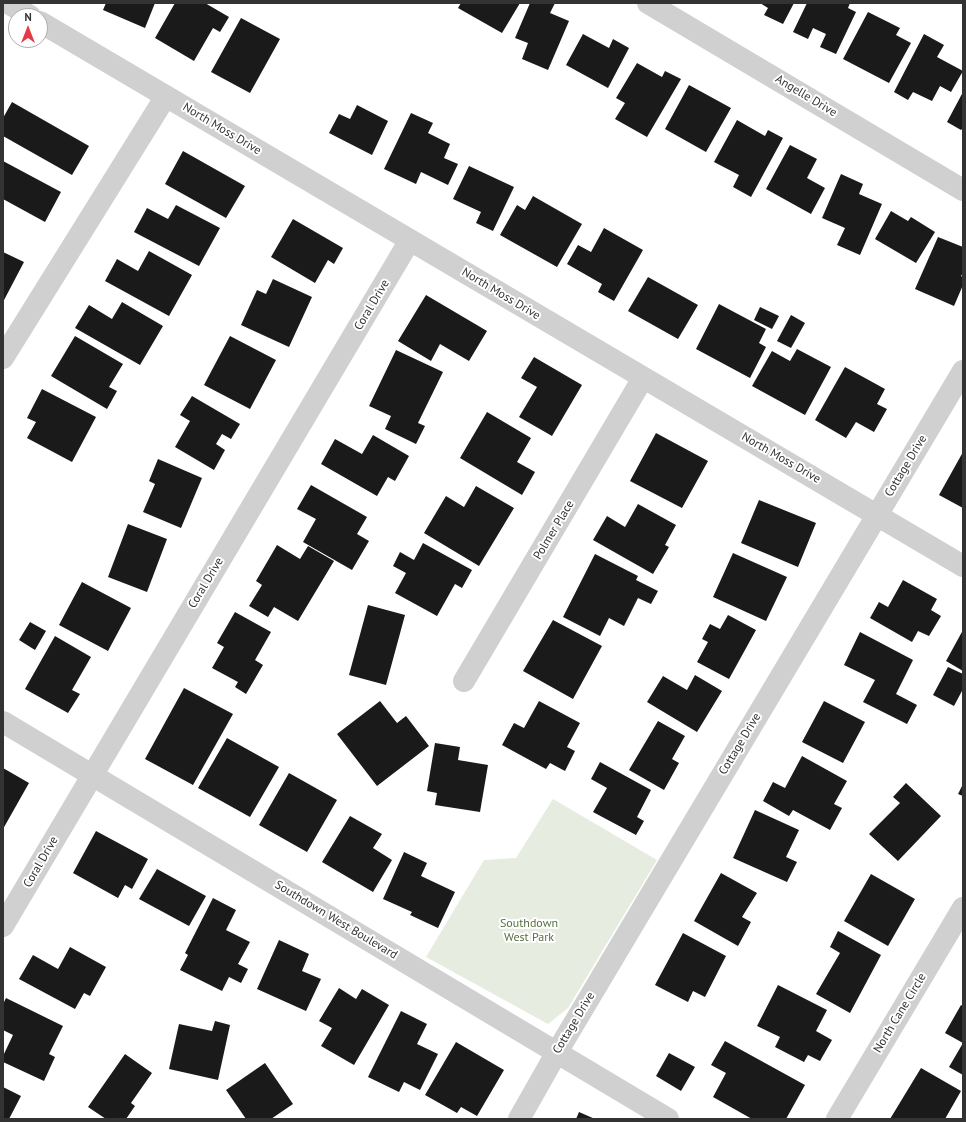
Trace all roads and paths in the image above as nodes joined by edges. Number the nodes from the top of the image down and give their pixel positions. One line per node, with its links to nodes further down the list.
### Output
1 (648, 3): 4 (street, Angelle Drive)
2 (48, 27): 3 (street, North Moss Drive)
3 (166, 96): 5 (street, North Moss Drive); 6 (street)
4 (963, 190)
5 (410, 240): 8 (street, North Moss Drive); 13 (street, Coral Drive)
6 (3, 358)
7 (963, 371): 9 (street, Cottage Drive)
8 (643, 378): 9 (street, North Moss Drive); 11 (street, Polmer Place)
9 (877, 514): 10 (street, North Moss Drive); 16 (street, Cottage Drive)
10 (963, 566)
11 (464, 681)
12 (3, 722): 13 (street, Southdown West Boulevard)
13 (92, 774): 15 (street, Coral Drive); 16 (street, Southdown West Boulevard)
14 (963, 908): 19 (street, North Cane Circle)
15 (3, 926)
16 (557, 1052): 17 (street, Cottage Drive); 18 (street, Southdown West Boulevard)
17 (519, 1119)
18 (668, 1119)
19 (837, 1119)

